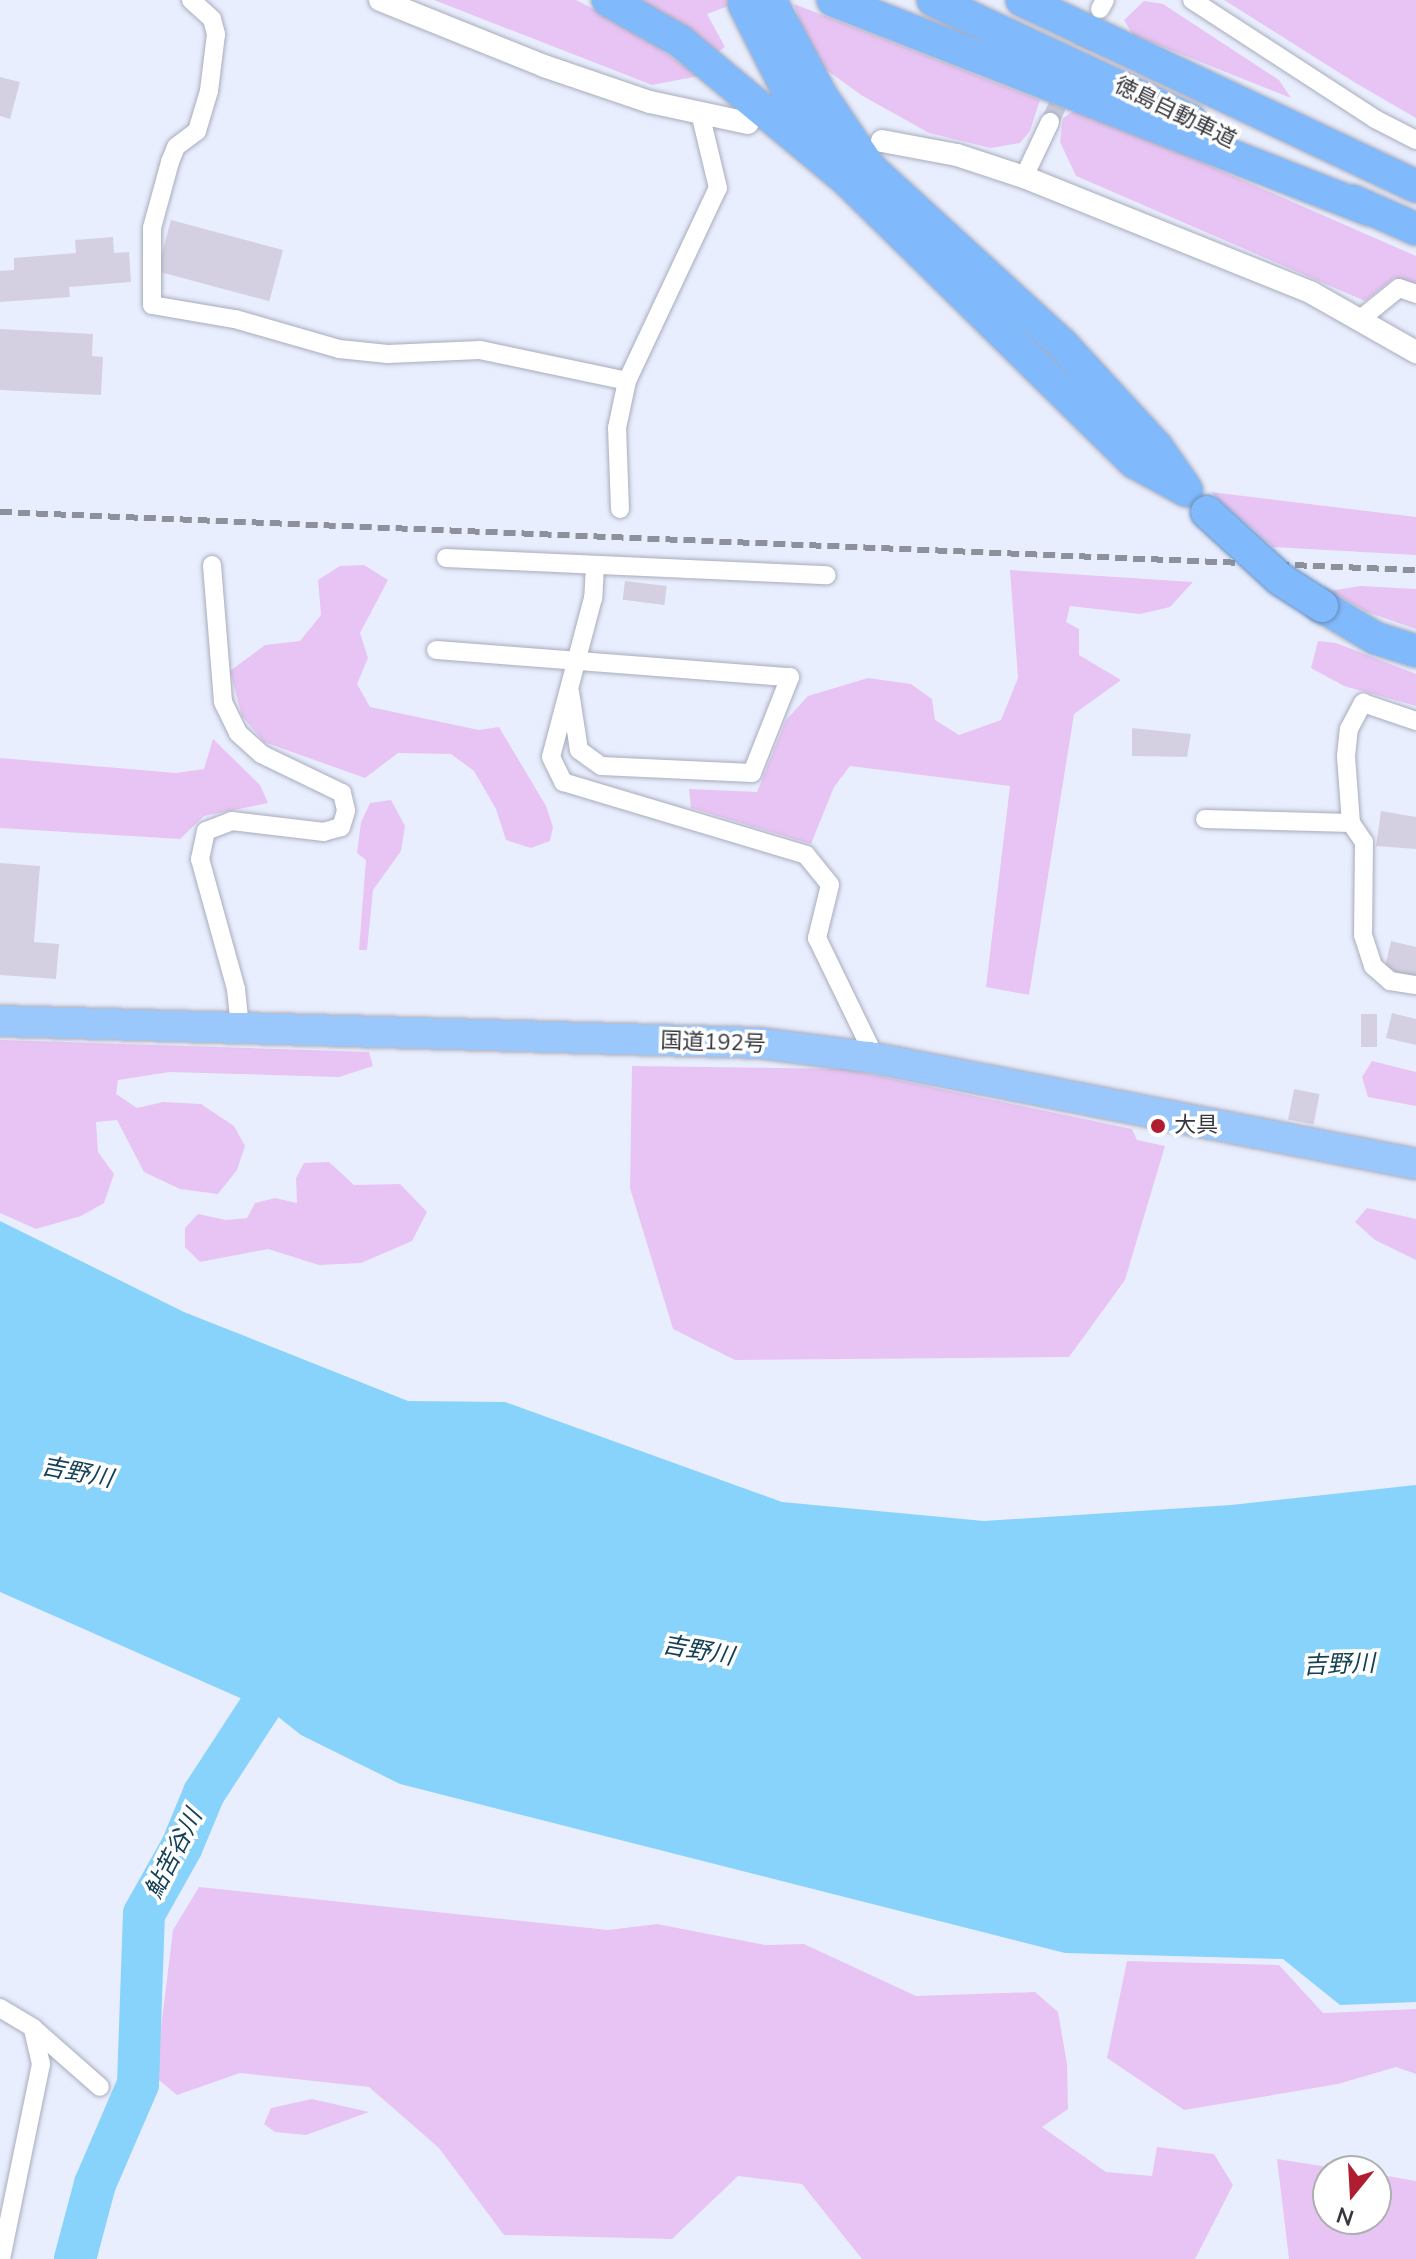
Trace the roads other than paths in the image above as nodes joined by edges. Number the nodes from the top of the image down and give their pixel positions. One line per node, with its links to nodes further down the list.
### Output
1 (191, 0): 22 (street)
2 (380, 0): 9 (street)
3 (608, 0): 15 (highway)
4 (833, 0): 17 (highway)
5 (933, 0): 17 (highway, 徳島自動車道)
6 (1022, 0): 16 (highway, 徳島自動車道)
7 (1192, 0): 12 (street)
8 (757, 2): 15 (highway); 23 (highway)
9 (700, 113): 11 (street); 22 (street)
10 (1050, 122): 14 (street)
11 (748, 123)
12 (1416, 140)
13 (882, 141): 14 (street)
14 (1024, 177): 20 (street)
15 (849, 182): 23 (highway)
16 (1416, 186)
17 (1370, 210): 18 (highway, 徳島自動車道)
18 (1416, 229)
19 (1416, 294): 20 (street)
20 (1363, 317): 21 (street)
21 (1416, 352)
22 (627, 381): 24 (street)
23 (1197, 501): 30 (highway, bridge)
24 (620, 509)
25 (446, 558): 27 (street)
26 (212, 565): 38 (street)
27 (595, 565): 28 (street); 31 (street)
28 (827, 575)
29 (436, 650): 31 (street)
30 (1416, 651)
31 (576, 661): 32 (street); 32 (street)
32 (568, 690): 39 (street)
33 (1416, 721): 35 (street)
34 (1205, 819): 35 (street)
35 (1351, 823): 36 (street)
36 (1416, 985)
37 (0, 1021): 38 (highway, 国道192号)
38 (240, 1028): 39 (highway, 国道192号)
39 (869, 1057): 40 (highway, 国道192号)
40 (1416, 1164)
41 (0, 2008): 42 (street)
42 (33, 2028): 43 (street); 44 (street)
43 (100, 2087)
44 (1, 2259)

